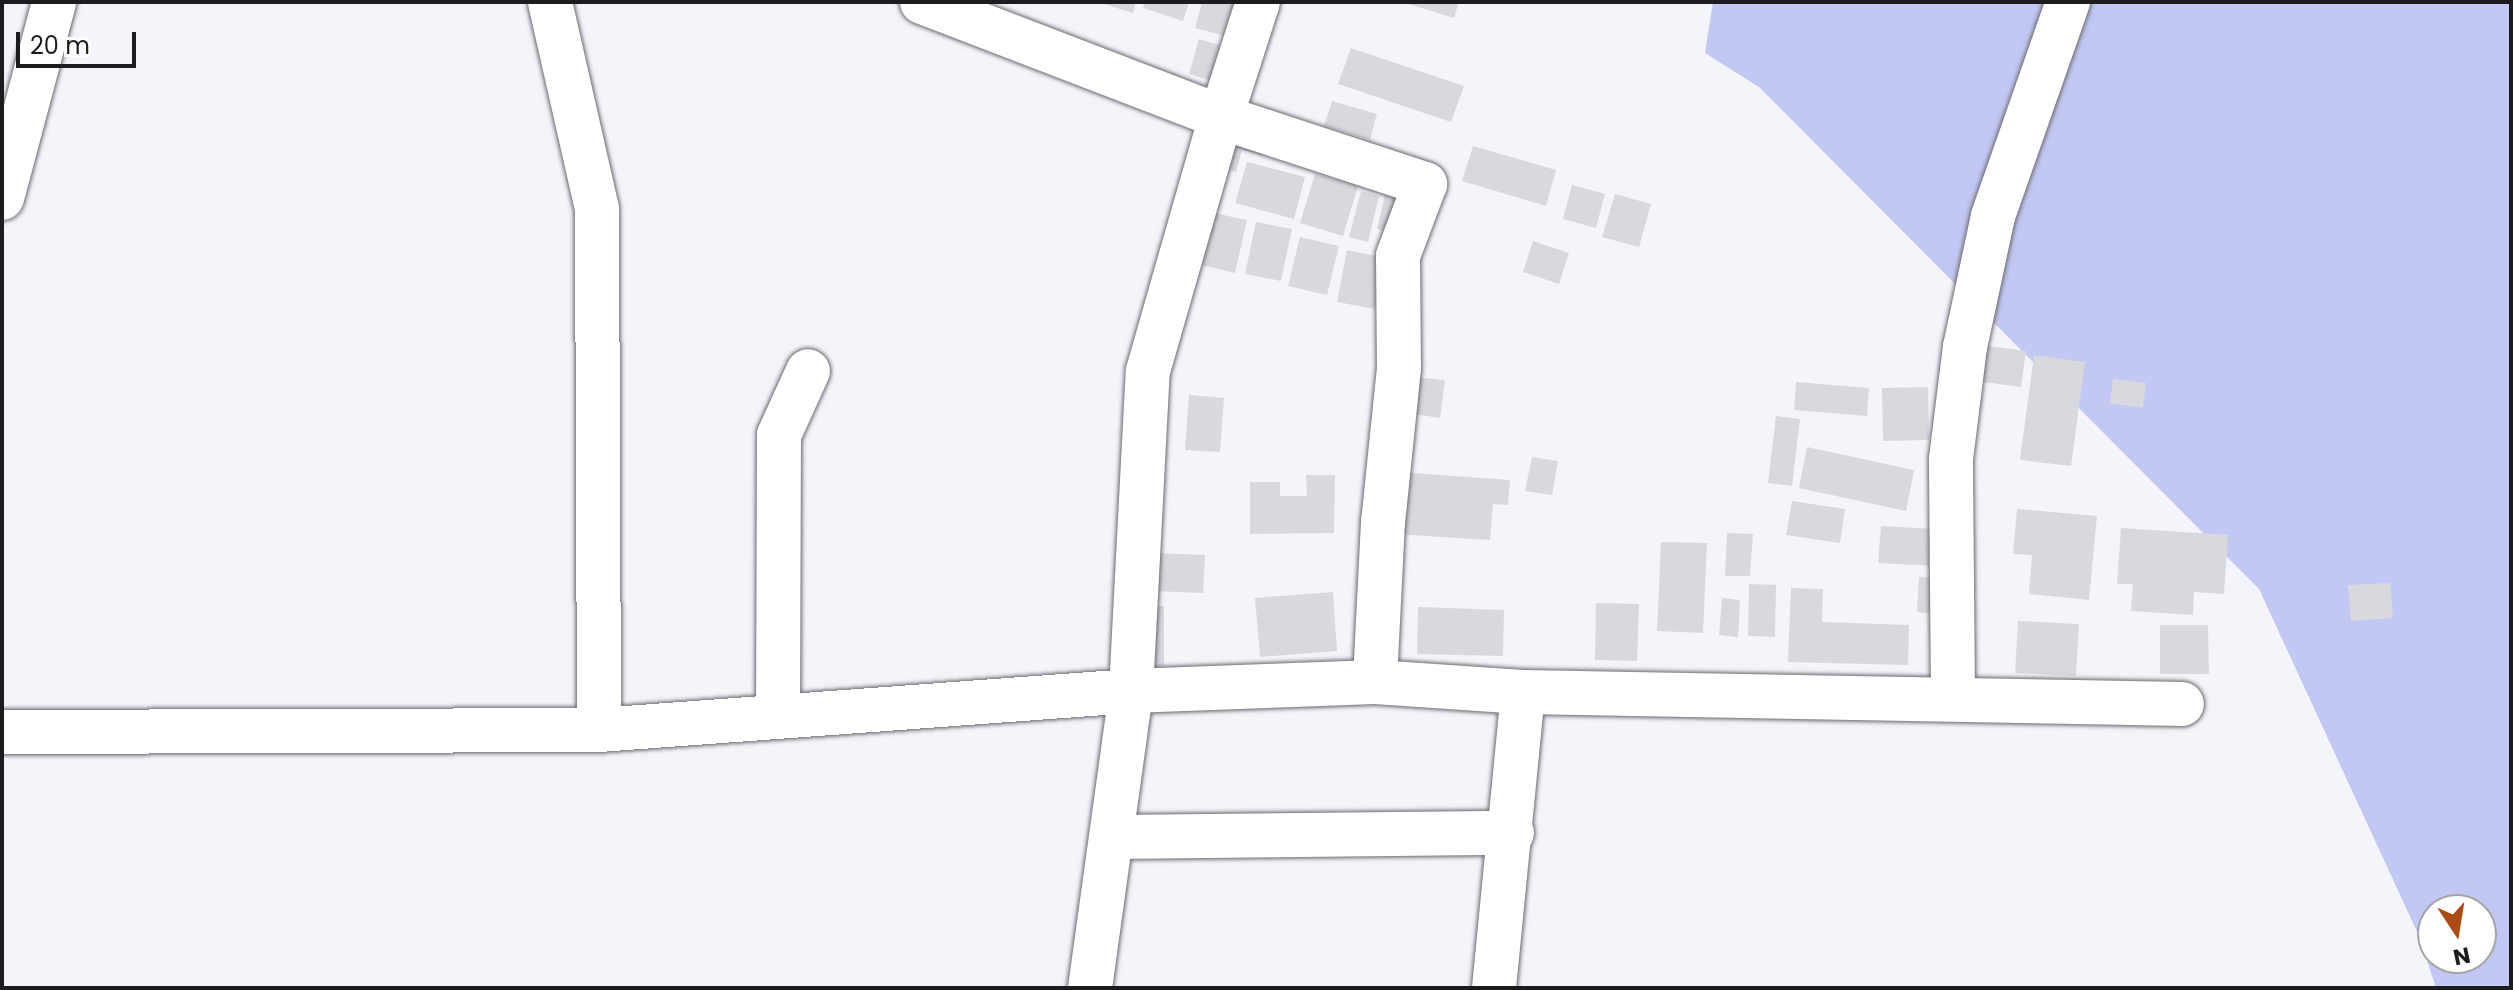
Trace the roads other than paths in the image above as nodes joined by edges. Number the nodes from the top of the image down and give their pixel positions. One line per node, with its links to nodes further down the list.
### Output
1 (54, 2): 7 (street)
2 (550, 2): 15 (street)
3 (922, 2): 6 (street)
4 (1258, 2): 6 (street)
5 (2068, 2): 12 (street)
6 (1221, 117): 9 (street); 10 (street)
7 (2, 198)
8 (808, 371): 14 (street)
9 (1375, 682): 10 (street); 11 (street)
10 (1131, 691): 14 (street); 18 (street)
11 (1523, 692): 12 (street); 17 (street)
12 (1953, 697): 13 (street)
13 (2182, 704)
14 (778, 716): 15 (street)
15 (599, 730): 16 (street)
16 (2, 732)
17 (1512, 833): 18 (street); 20 (street)
18 (1112, 837): 19 (street)
19 (1090, 988)
20 (1494, 988)

